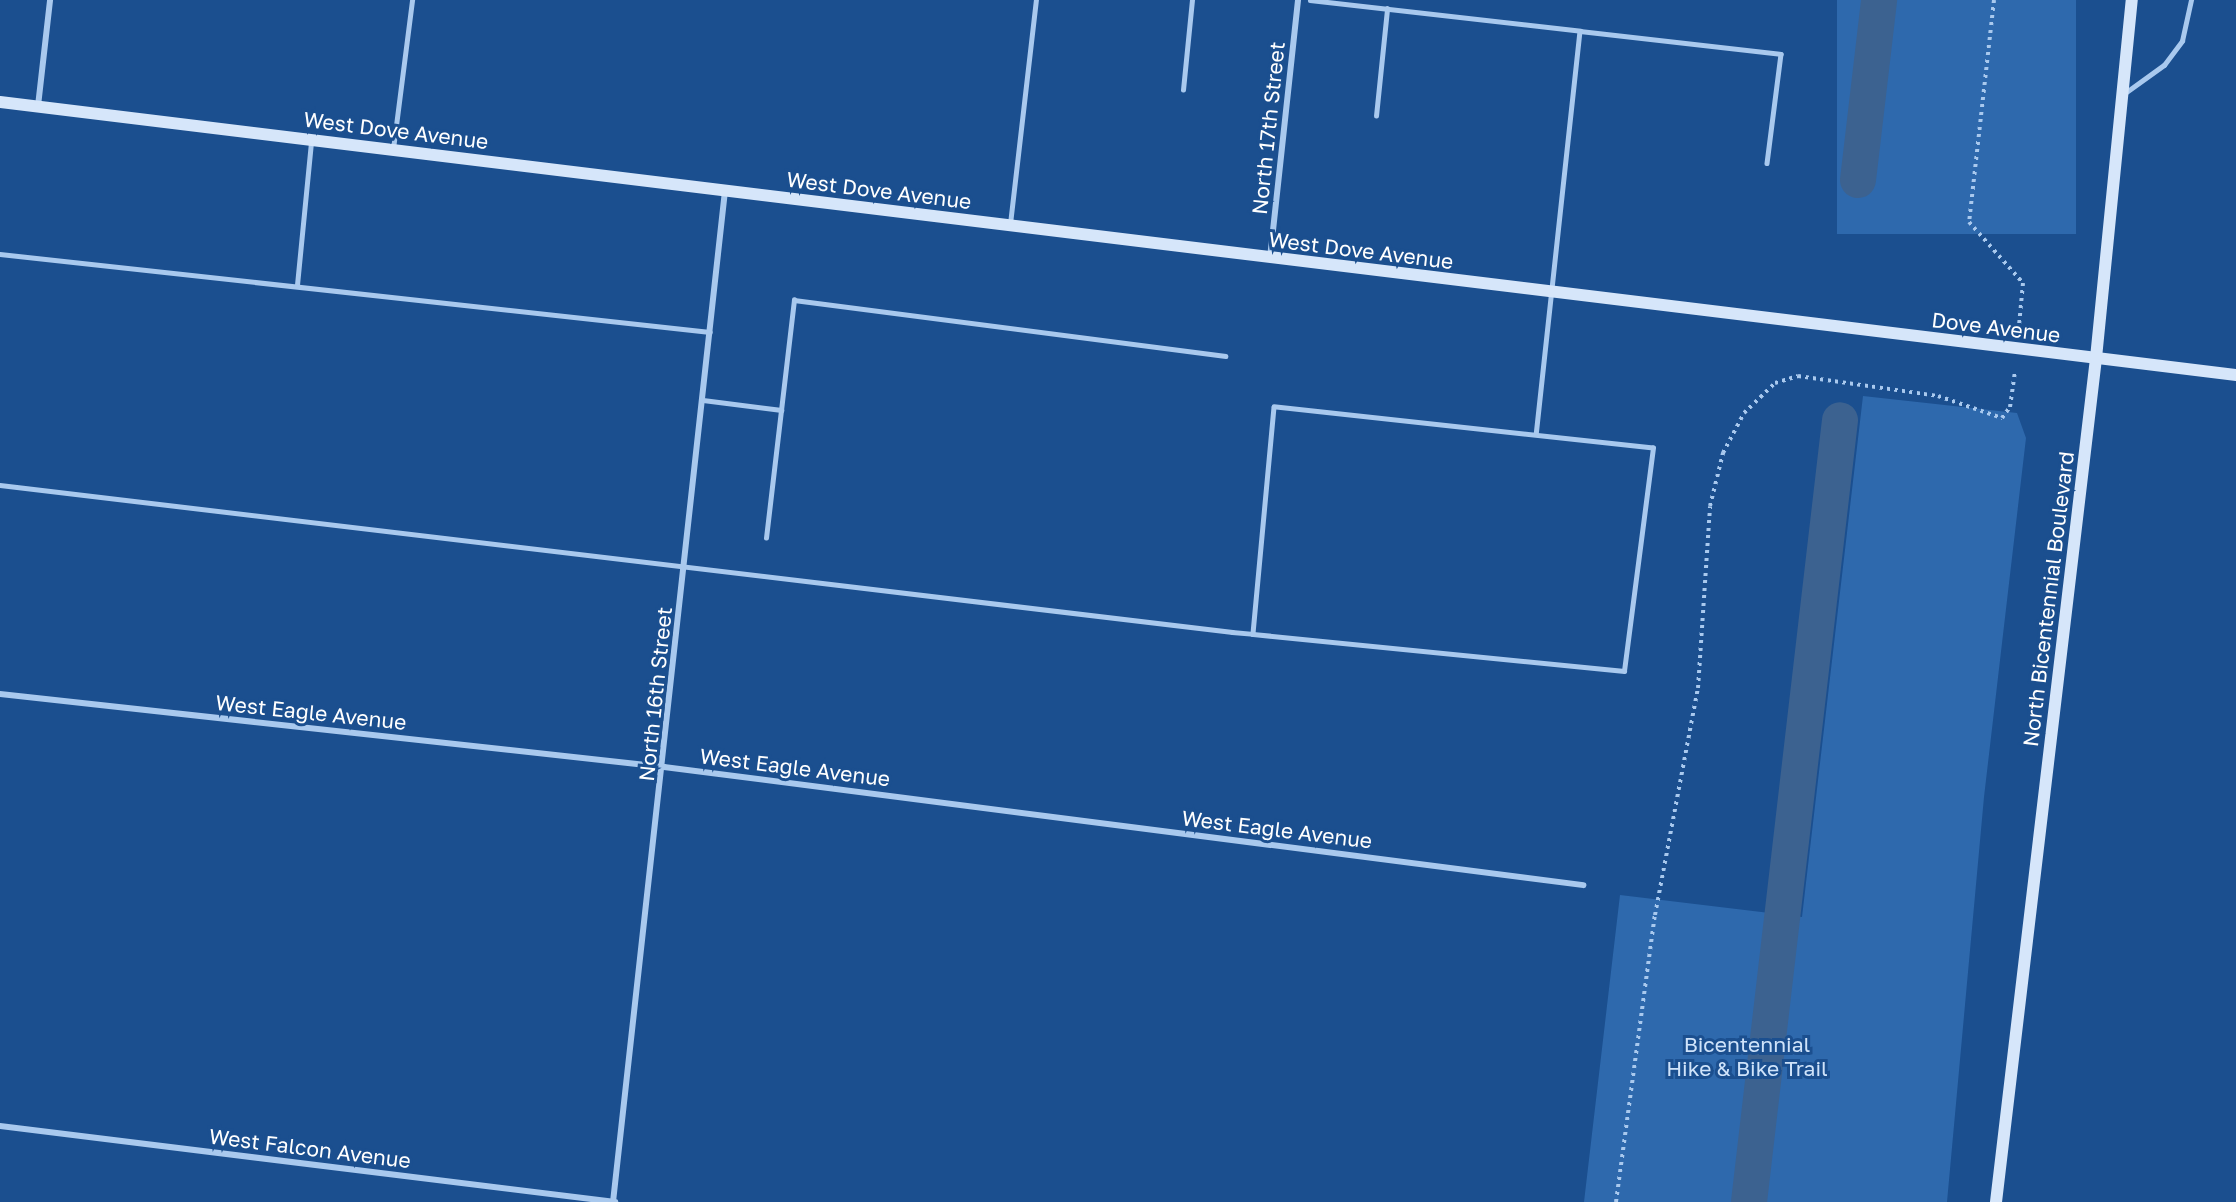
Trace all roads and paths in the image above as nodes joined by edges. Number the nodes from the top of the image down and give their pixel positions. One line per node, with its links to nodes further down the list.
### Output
1 (50, 0): 17 (street)
2 (412, 0): 20 (lane)
3 (1036, 0): 23 (lane)
4 (1192, 0): 14 (lane)
5 (1298, 0): 25 (street, North 17th Street)
6 (1310, 0): 11 (lane)
7 (1376, 0): 11 (lane)
8 (1994, 0): 30 (path)
9 (2132, 0): 15 (main road, North Bicentennial Boulevard)
10 (2191, 0): 15 (lane)
11 (1375, 8): 12 (lane)
12 (1387, 9): 13 (lane); 18 (lane)
13 (1580, 31): 21 (lane); 27 (lane)
14 (1183, 90)
15 (2122, 95): 32 (main road, North Bicentennial Boulevard)
16 (0, 102): 17 (main road, West Dove Avenue)
17 (38, 107): 19 (main road, West Dove Avenue)
18 (1376, 116)
19 (311, 140): 20 (main road, West Dove Avenue); 26 (lane)
20 (393, 150): 22 (main road, West Dove Avenue)
21 (1767, 163)
22 (725, 189): 23 (main road, West Dove Avenue); 29 (street, North 16th Street)
23 (1010, 226): 25 (main road, West Dove Avenue)
24 (0, 254): 26 (lane)
25 (1270, 259): 27 (main road, West Dove Avenue)
26 (297, 285): 29 (lane)
27 (1551, 292): 28 (main road, West Dove Avenue); 36 (lane)
28 (1752, 317): 30 (main road, Dove Avenue)
29 (710, 332): 34 (street, North 16th Street)
30 (2017, 349): 32 (main road, Dove Avenue); 46 (path)
31 (1225, 356): 35 (lane)
32 (2096, 358): 33 (main road, Dove Avenue); 47 (main road, North Bicentennial Boulevard)
33 (2236, 375)
34 (703, 400): 35 (lane); 39 (street, North 16th Street)
35 (781, 410): 38 (lane)
36 (1536, 433): 40 (lane); 40 (lane)
37 (0, 486): 39 (lane)
38 (765, 538)
39 (685, 565): 40 (lane); 42 (street, North 16th Street)
40 (1253, 634)
41 (0, 694): 42 (street, West Eagle Avenue)
42 (664, 767): 43 (street, West Eagle Avenue); 45 (street, North 16th Street)
43 (1583, 885)
44 (0, 1126): 45 (street, West Falcon Avenue)
45 (614, 1202)
46 (1617, 1202)
47 (1996, 1202)

